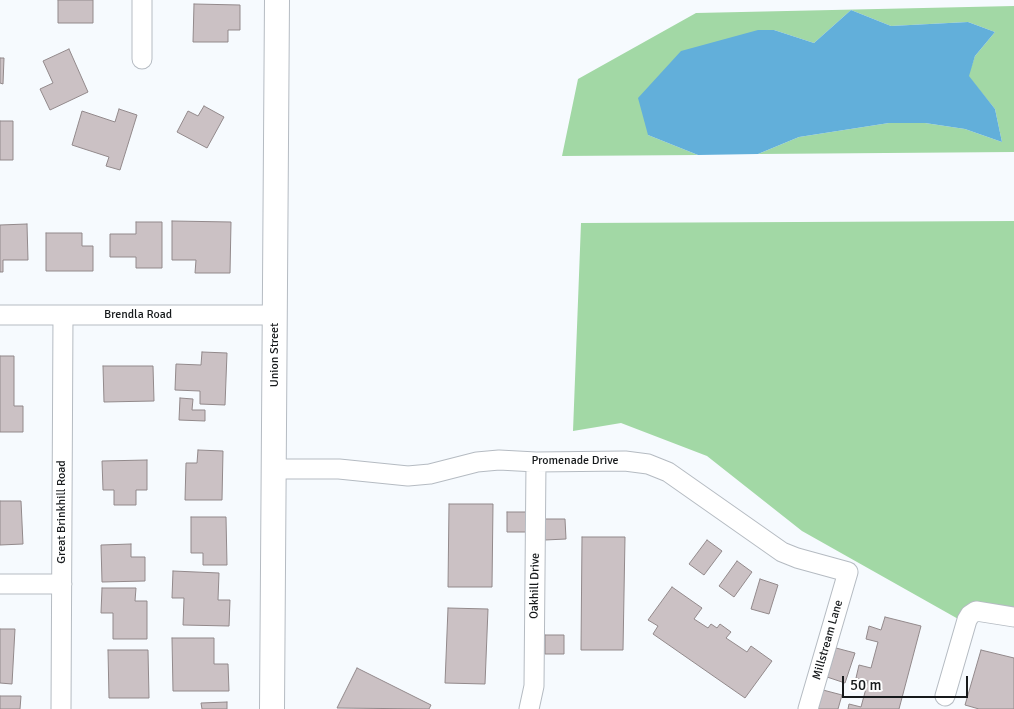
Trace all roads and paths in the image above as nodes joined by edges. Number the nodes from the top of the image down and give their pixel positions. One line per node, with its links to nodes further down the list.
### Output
1 (142, 0): 3 (street)
2 (277, 0): 6 (street, Union Street)
3 (142, 59)
4 (0, 315): 5 (street, Brendla Road)
5 (63, 315): 6 (street, Brendla Road); 11 (street, Great Brinkhill Road)
6 (275, 315): 8 (street, Union Street)
7 (536, 462): 8 (street, Promenade Drive); 9 (street, Promenade Drive); 16 (street, Oakhill Drive)
8 (274, 469): 15 (street, Union Street)
9 (848, 572): 17 (street, Millstream Lane)
10 (0, 584): 11 (street)
11 (62, 584): 14 (street, Great Brinkhill Road)
12 (1014, 617): 13 (street)
13 (945, 696)
14 (61, 709)
15 (272, 709)
16 (529, 709)
17 (808, 709)

